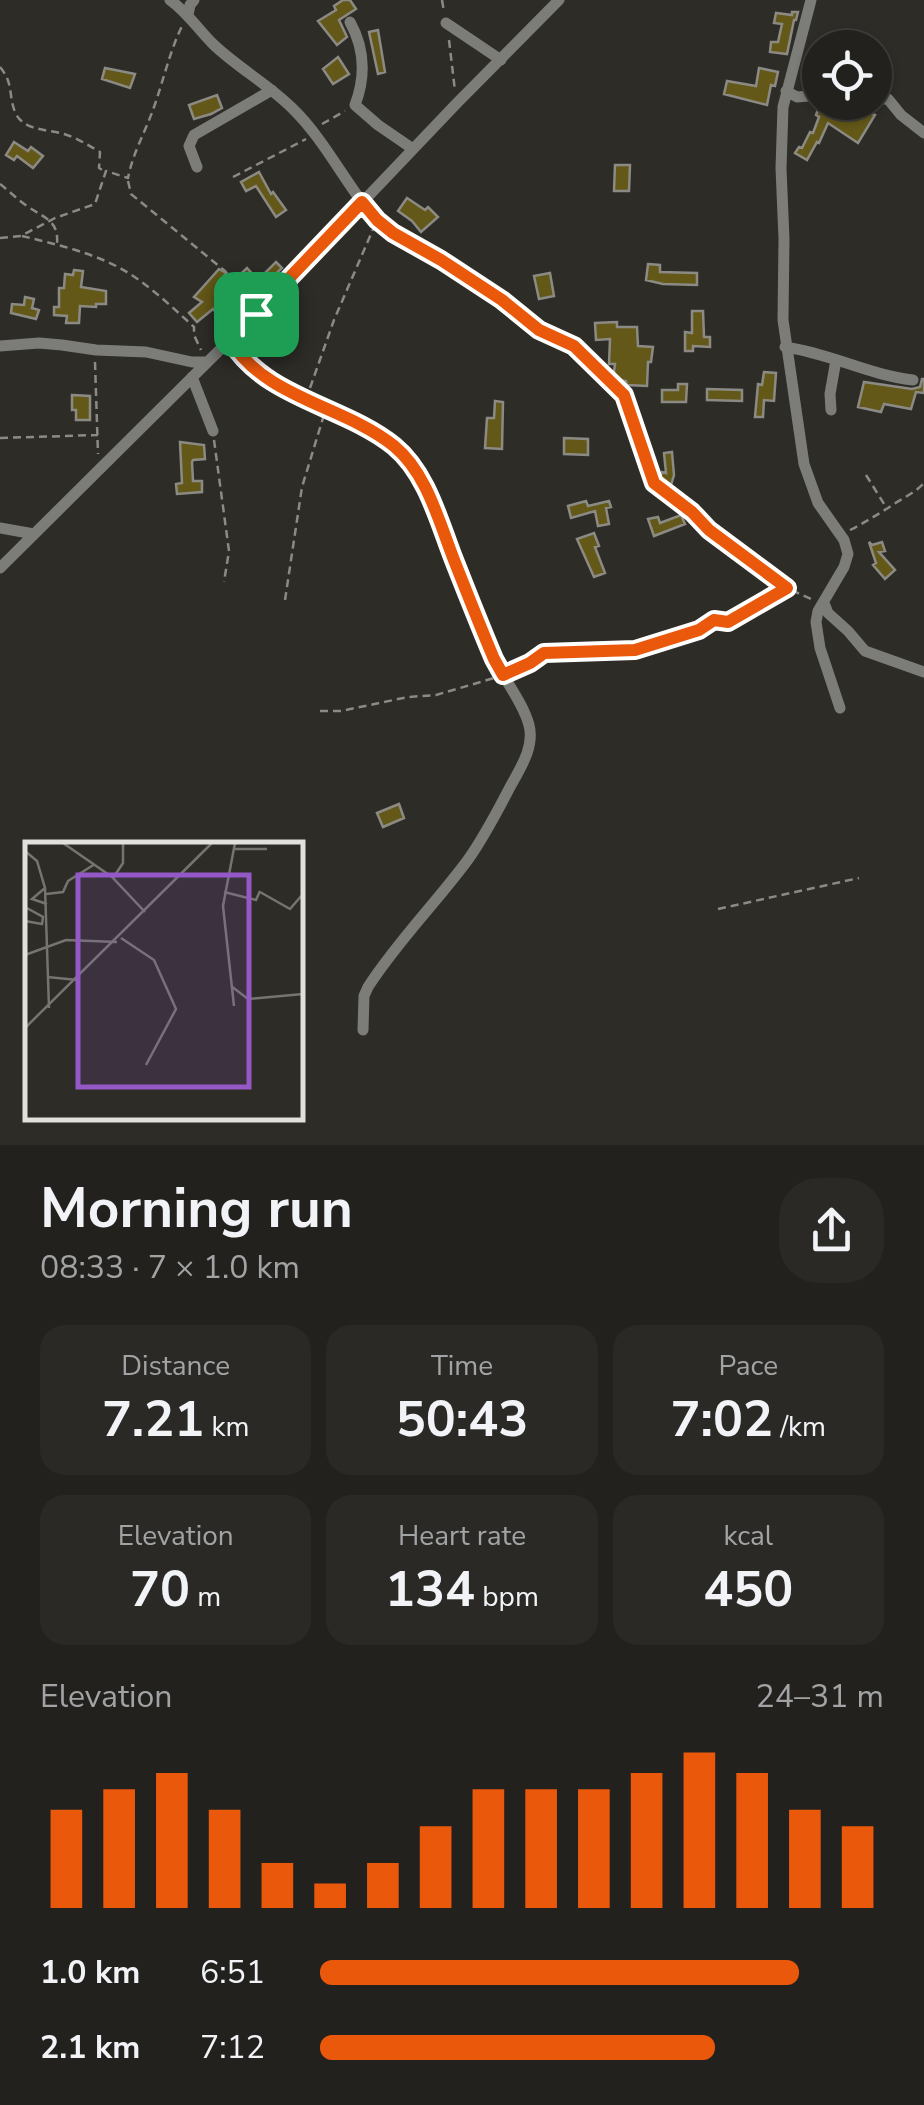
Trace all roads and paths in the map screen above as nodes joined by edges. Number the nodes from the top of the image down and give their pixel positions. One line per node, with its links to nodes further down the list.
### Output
1 (170, 0): 6 (street)
2 (194, 0): 6 (street)
3 (442, 0): 8 (path)
4 (560, 0): 9 (street)
5 (810, 0): 12 (street)
6 (188, 15): 11 (street); 22 (path)
7 (350, 22): 15 (street)
8 (446, 22): 9 (street); 14 (path)
9 (501, 60): 14 (street)
10 (0, 67): 21 (path)
11 (272, 90): 18 (street); 20 (street)
12 (786, 91): 13 (street); 34 (street)
13 (802, 97)
14 (457, 103): 19 (street)
15 (355, 104): 18 (path); 19 (street)
16 (892, 104): 17 (street)
17 (924, 133)
18 (314, 134): 23 (path); 25 (street)
19 (412, 149): 25 (street)
20 (197, 167)
21 (106, 172): 22 (path); 26 (path)
22 (128, 178): 31 (path)
23 (233, 178)
24 (0, 184): 26 (path)
25 (362, 202): 27 (path); 31 (street)
26 (51, 220): 28 (path); 30 (path)
27 (377, 220): 40 (path); 54 (path)
28 (21, 236): 29 (path); 30 (path)
29 (0, 238)
30 (56, 244): 37 (path)
31 (256, 314): 32 (street)
32 (230, 340): 37 (street); 40 (street)
33 (0, 346): 35 (street)
34 (785, 347): 36 (street); 50 (street)
35 (96, 350): 37 (street); 43 (path)
36 (836, 360): 39 (street); 41 (street)
37 (207, 362): 38 (street)
38 (192, 377): 42 (street); 45 (street)
39 (913, 380)
40 (319, 405): 55 (path); 58 (street)
41 (830, 410)
42 (213, 431): 53 (path)
43 (99, 435): 44 (path); 45 (path)
44 (0, 438)
45 (98, 471): 51 (street)
46 (866, 475): 48 (path)
47 (924, 483): 48 (path)
48 (887, 508): 50 (path)
49 (0, 528): 51 (street)
50 (838, 532): 56 (street)
51 (34, 534): 52 (street)
52 (0, 568)
53 (224, 582)
54 (787, 588): 56 (path); 58 (path)
55 (284, 600)
56 (822, 605): 57 (street); 59 (street)
57 (924, 673)
58 (503, 675): 60 (path); 63 (street)
59 (840, 708)
60 (320, 711)
61 (859, 878): 62 (path)
62 (718, 909)
63 (364, 1030)

